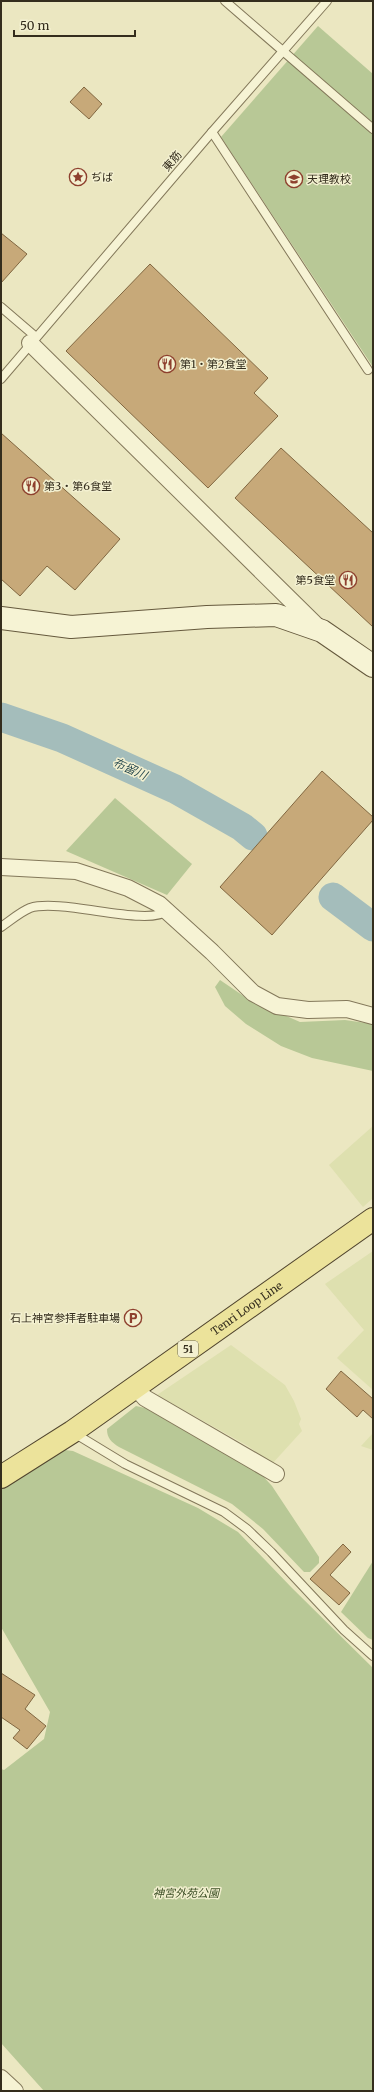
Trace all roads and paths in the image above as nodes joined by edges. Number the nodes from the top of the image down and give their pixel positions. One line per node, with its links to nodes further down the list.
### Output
1 (225, 1): 3 (lane)
2 (327, 1): 3 (lane, 東筋)
3 (283, 52): 4 (lane); 5 (lane, 東筋)
4 (373, 129)
5 (212, 132): 7 (lane, 東筋); 8 (lane)
6 (1, 307): 7 (lane)
7 (33, 340): 9 (lane, 東筋); 11 (street)
8 (368, 370)
9 (1, 378)
10 (1, 618): 11 (street)
11 (322, 631): 12 (street)
12 (373, 666)
13 (1, 867): 14 (street)
14 (167, 911): 15 (lane); 16 (street)
15 (1, 927)
16 (373, 1016)
17 (373, 1219): 18 (main road, Tenri Loop Line / 51)
18 (134, 1386): 19 (main road, Tenri Loop Line / 51); 20 (street)
19 (72, 1432): 21 (main road, Tenri Loop Line / 51); 22 (lane)
20 (276, 1474)
21 (1, 1477)
22 (373, 1656)
23 (1, 2078): 24 (street)
24 (15, 2091)

